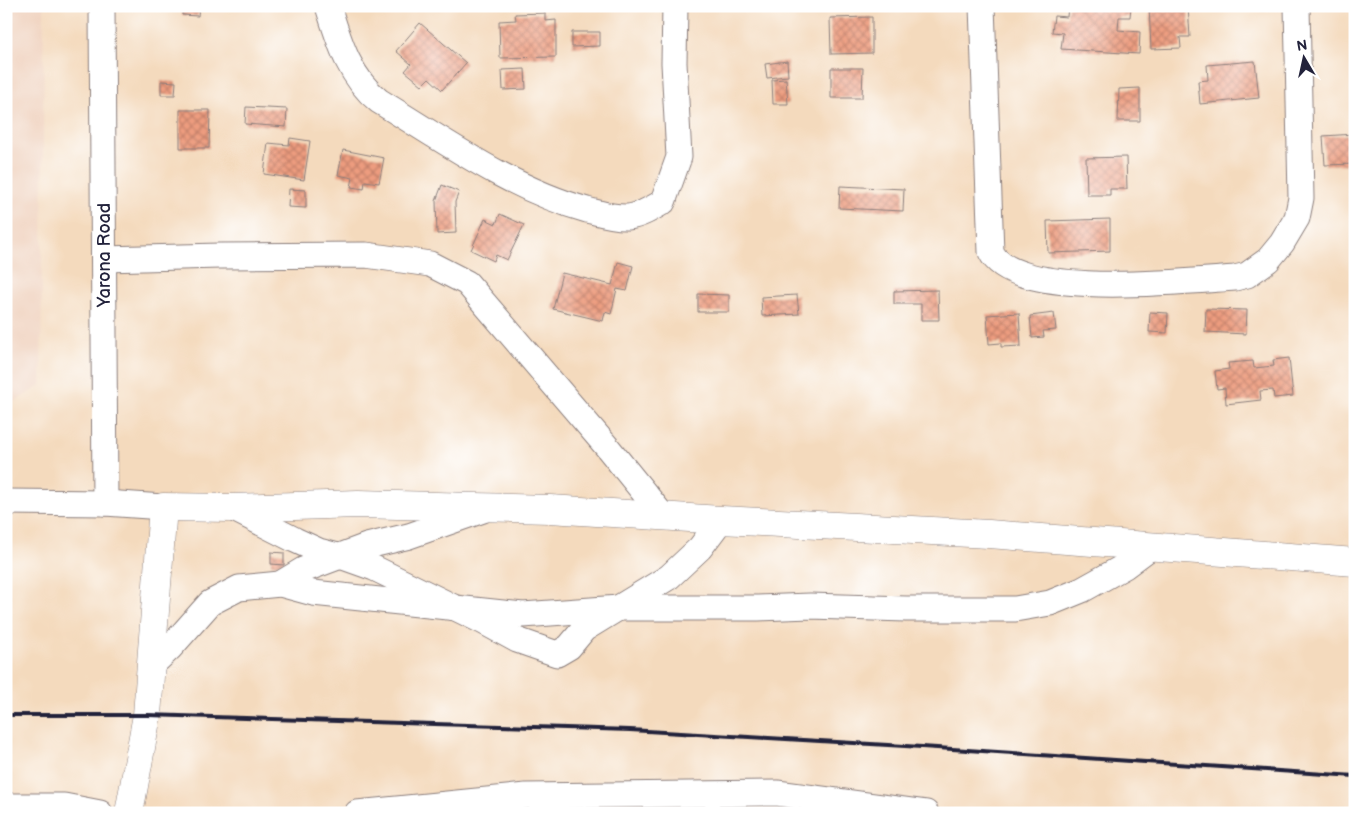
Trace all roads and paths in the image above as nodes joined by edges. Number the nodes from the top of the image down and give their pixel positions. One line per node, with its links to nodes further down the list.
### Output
1 (102, 6): 6 (street, Yarona Road)
2 (328, 6): 3 (street)
3 (675, 6)
4 (982, 6): 5 (street)
5 (1297, 6)
6 (104, 260): 8 (street, Yarona Road); 12 (street)
7 (6, 502): 8 (street)
8 (105, 504): 9 (street)
9 (163, 507): 10 (street); 20 (street)
10 (232, 508): 11 (street); 15 (street)
11 (491, 508): 12 (street); 15 (street)
12 (663, 516): 13 (street)
13 (721, 520): 14 (street); 19 (street)
14 (1152, 546): 16 (street); 19 (street)
15 (342, 556): 17 (street); 18 (street)
16 (1355, 562)
17 (280, 584): 18 (street); 20 (street)
18 (454, 608): 19 (street); 19 (street)
19 (619, 608)
20 (151, 666): 24 (street)
21 (6, 806): 22 (street)
22 (60, 809): 23 (street)
23 (100, 813)
24 (129, 813)
25 (357, 813): 26 (street)
26 (926, 813)

